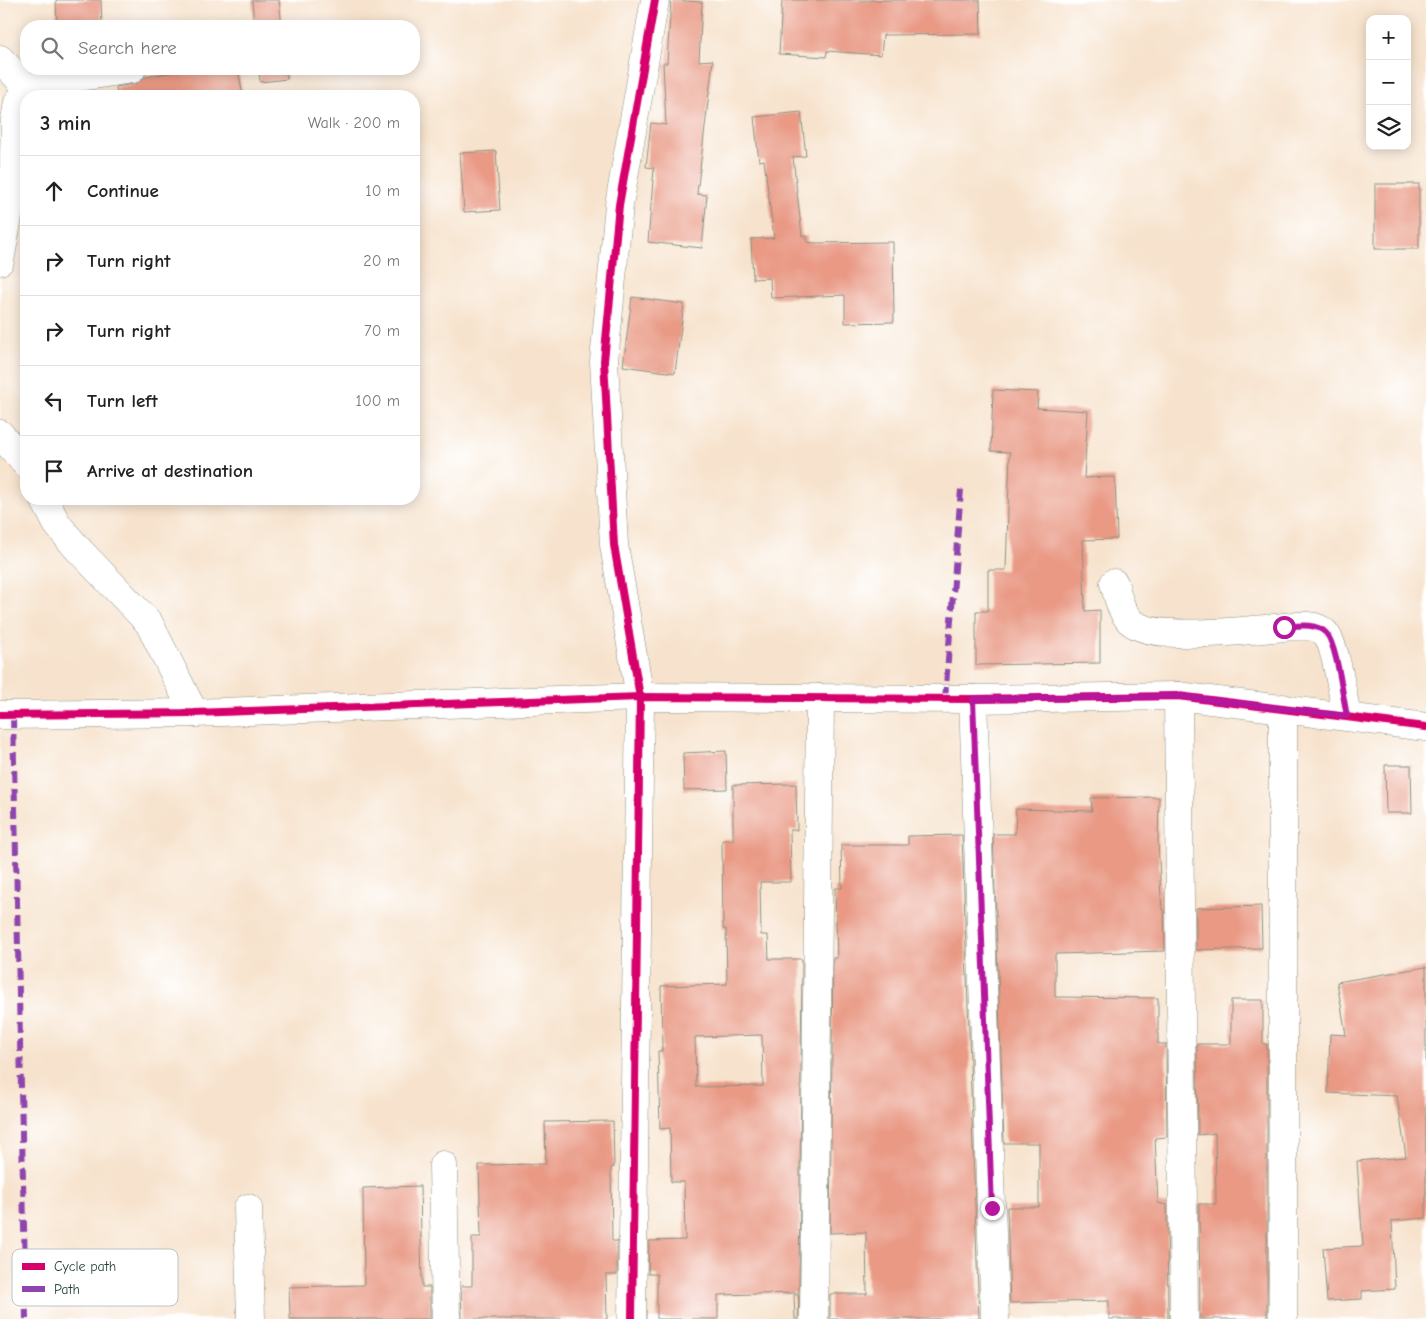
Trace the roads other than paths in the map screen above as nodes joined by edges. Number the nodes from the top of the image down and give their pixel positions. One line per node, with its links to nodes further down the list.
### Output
1 (655, 0): 14 (street)
2 (0, 59): 4 (street)
3 (93, 75): 4 (street)
4 (29, 89)
5 (20, 100): 6 (street)
6 (0, 261)
7 (0, 434): 8 (street)
8 (20, 457)
9 (0, 462): 10 (street)
10 (20, 469)
11 (47, 505): 18 (street)
12 (1114, 583): 20 (street)
13 (1178, 696): 16 (street); 17 (street); 29 (street)
14 (640, 697): 15 (street); 18 (street); 26 (street)
15 (820, 698): 16 (street); 27 (street)
16 (973, 699): 28 (street)
17 (1283, 708): 20 (street); 30 (street)
18 (194, 713): 19 (street)
19 (0, 714)
20 (1347, 716): 21 (street)
21 (1426, 728)
22 (443, 1165): 25 (street)
23 (248, 1208): 24 (street)
24 (251, 1319)
25 (446, 1319)
26 (632, 1319)
27 (814, 1319)
28 (995, 1319)
29 (1184, 1319)
30 (1283, 1319)

